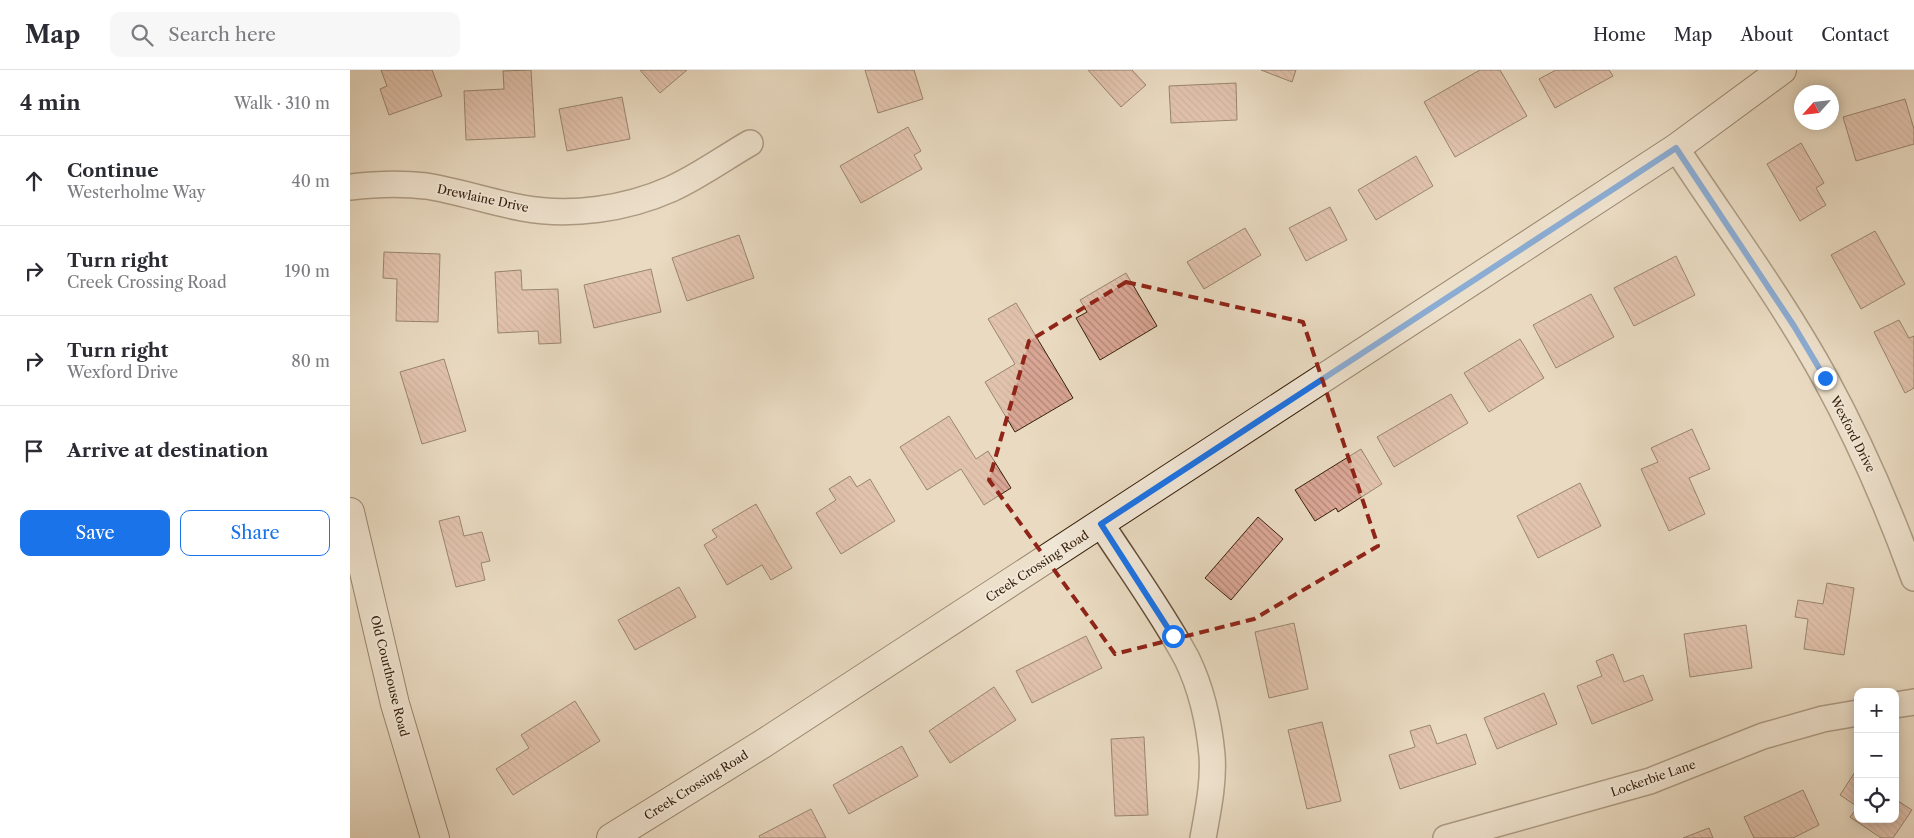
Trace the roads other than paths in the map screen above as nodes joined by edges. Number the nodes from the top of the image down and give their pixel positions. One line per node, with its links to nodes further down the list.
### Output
1 (1782, 70): 3 (street, Creek Crossing Road)
2 (750, 143): 4 (street, Drewlaine Drive)
3 (1676, 148): 6 (street, Creek Crossing Road); 7 (street, Wexford Drive)
4 (350, 187)
5 (350, 512): 11 (street, Old Courthouse Road)
6 (1101, 524): 12 (street, Creek Crossing Road); 13 (street)
7 (1914, 578)
8 (1914, 702): 9 (street)
9 (1899, 705)
10 (1854, 714): 14 (street, Lockerbie Lane)
11 (436, 838)
12 (611, 838)
13 (1203, 838)
14 (1446, 838)

